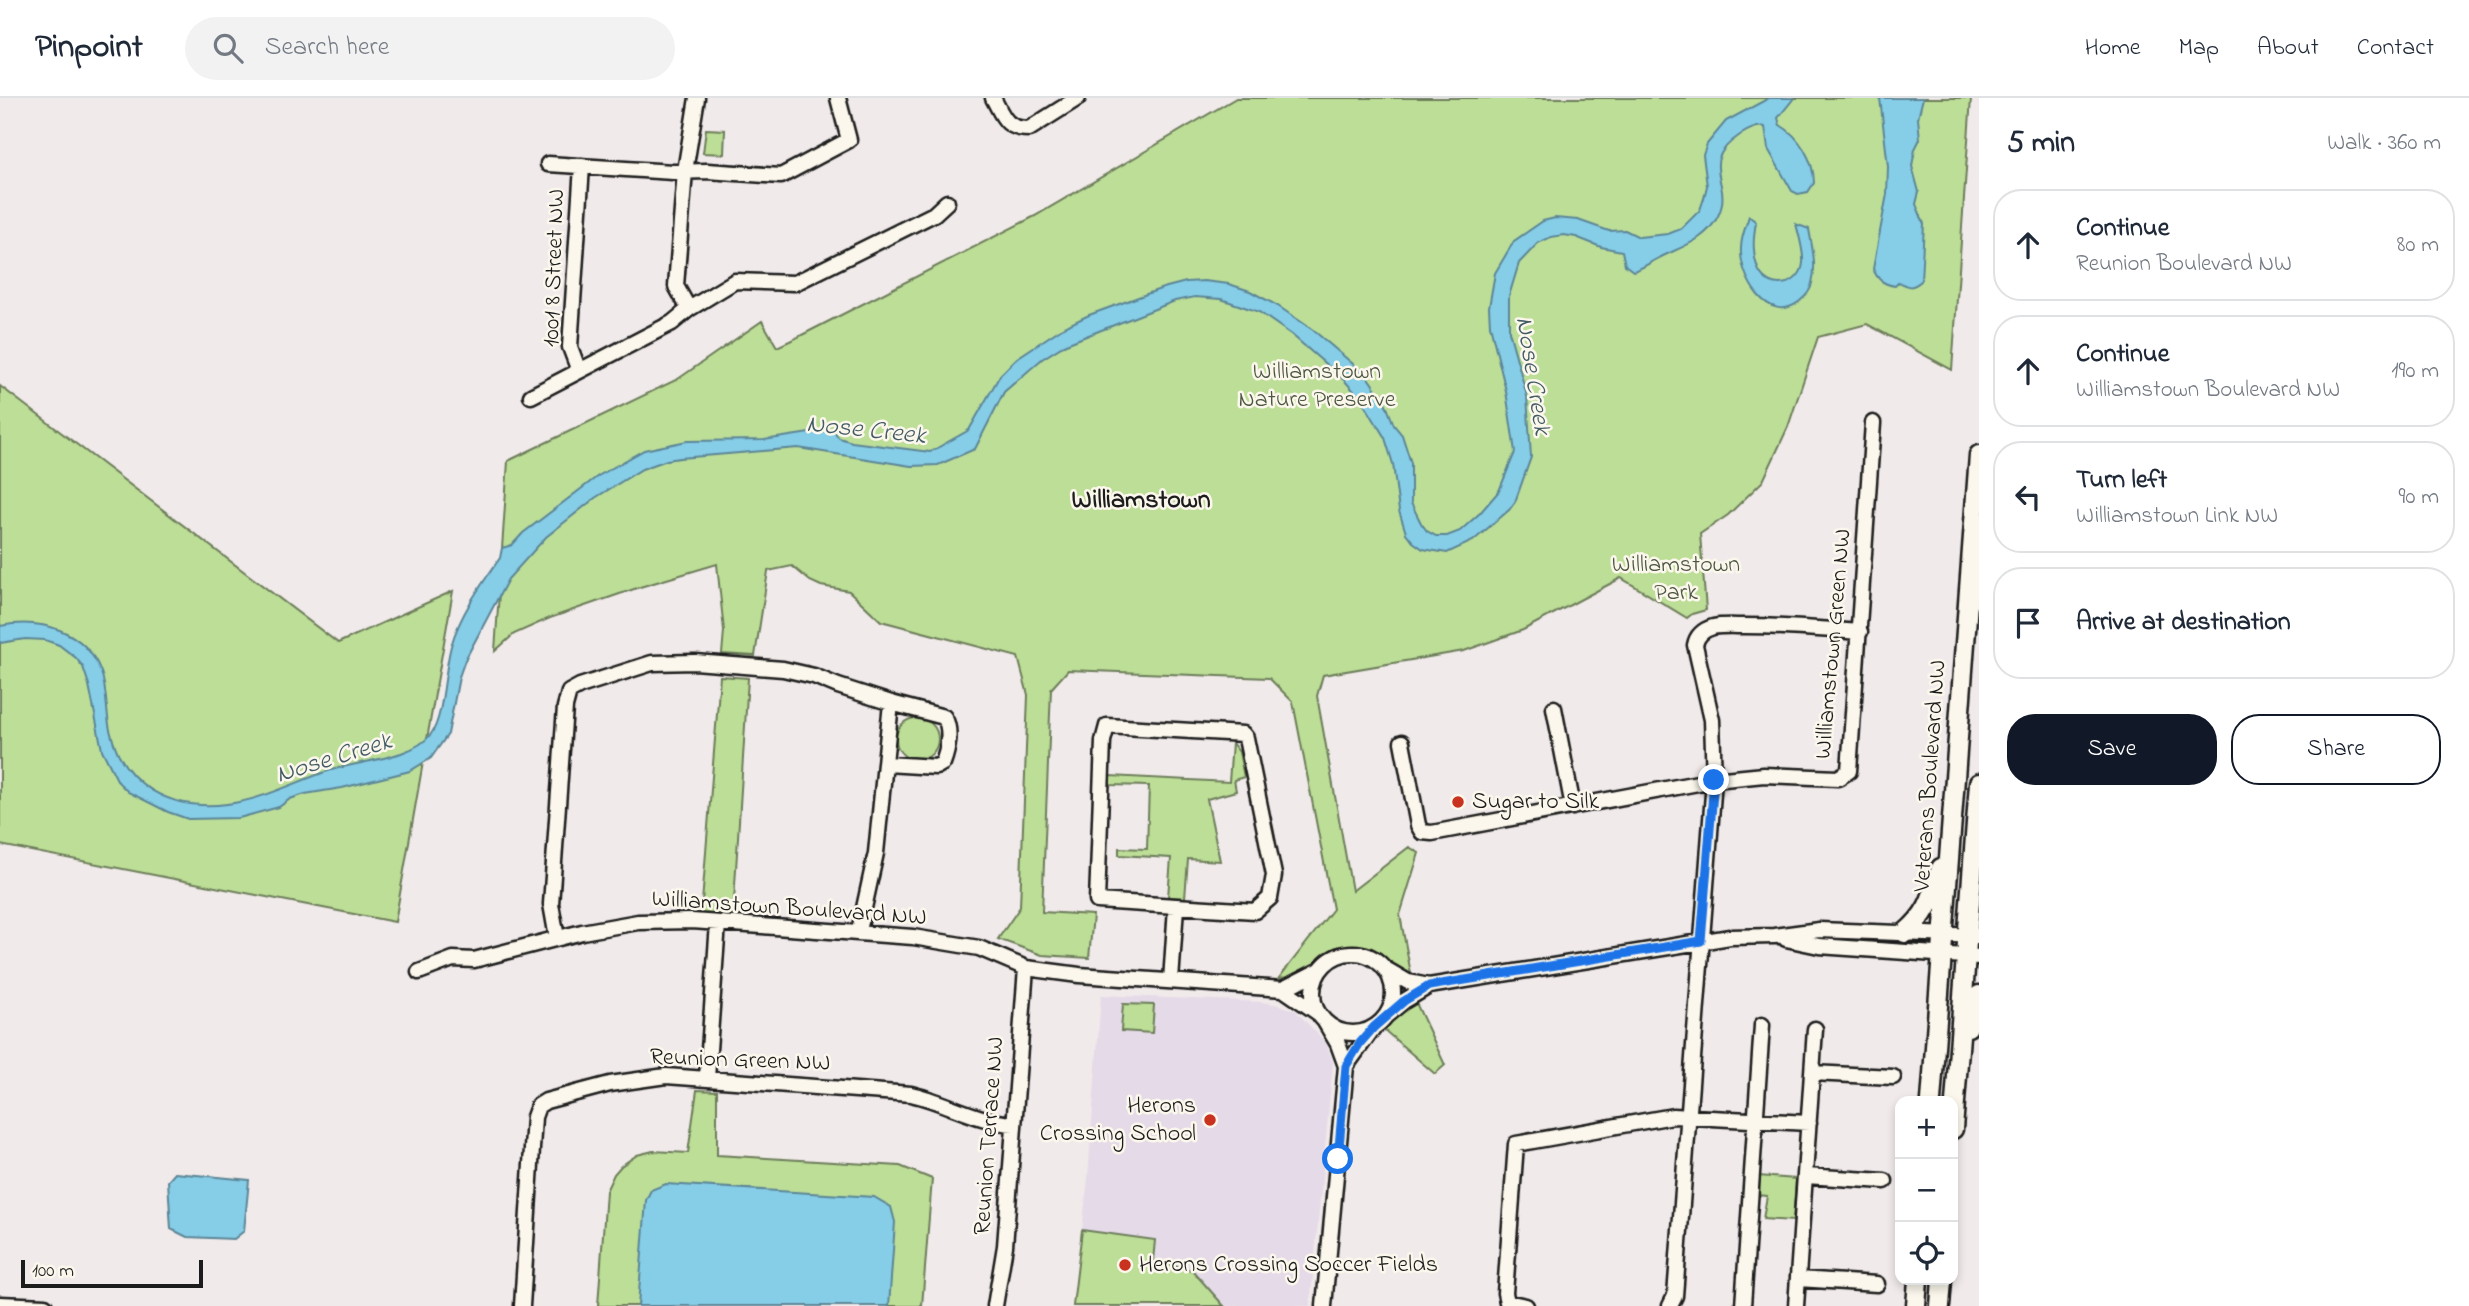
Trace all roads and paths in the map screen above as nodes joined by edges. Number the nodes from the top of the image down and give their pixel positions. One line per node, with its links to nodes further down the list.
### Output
1 (697, 98): 7 (street)
2 (838, 98): 7 (street, 1001 8 Street NW)
3 (993, 98): 4 (street)
4 (1078, 98)
5 (548, 164): 6 (street, 1001 8 Street NW)
6 (582, 166): 7 (street, 1001 8 Street NW); 10 (street, 1001 8 Street NW)
7 (685, 171): 9 (street)
8 (947, 202): 9 (street, 1001 8 Street NW)
9 (689, 309): 10 (street, 1001 8 Street NW)
10 (579, 371): 11 (street, 1001 8 Street NW)
11 (531, 396)
12 (1873, 423): 14 (street, Williamstown Green NW)
13 (1979, 455): 22 (main road, Veterans Boulevard NW)
14 (1860, 632): 19 (street, Williamstown Green NW); 19 (street)
15 (891, 703): 18 (street); 18 (street); 30 (street)
16 (1554, 708): 21 (street)
17 (1402, 742): 21 (street, Williamstown Green NW)
18 (886, 764): 25 (street)
19 (1714, 780): 21 (street, Williamstown Green NW); 31 (street)
20 (1979, 783): 29 (main road, Veterans Boulevard NW)
21 (1573, 807)
22 (1951, 835): 26 (main road); 27 (main road, Veterans Boulevard NW)
23 (1176, 907): 23 (street); 38 (street)
24 (718, 923): 25 (street, Williamstown Boulevard NW); 30 (street, Williamstown Boulevard NW); 51 (street)
25 (859, 931): 34 (street, Williamstown Boulevard NW)
26 (1905, 933): 27 (street); 28 (street)
27 (1944, 934): 29 (street); 32 (main road, Veterans Boulevard NW)
28 (1774, 936): 31 (street); 32 (street)
29 (1973, 936): 33 (main road, Veterans Boulevard NW)
30 (557, 938): 37 (street, Williamstown Boulevard NW)
31 (1701, 941): 39 (street); 54 (street)
32 (1942, 955): 33 (street); 52 (main road, Veterans Boulevard NW)
33 (1973, 957): 47 (main road, Veterans Boulevard NW)
34 (1026, 968): 38 (street, Williamstown Boulevard NW); 57 (street, Reunion Terrace NW)
35 (1384, 968): 36 (street); 39 (street); 42 (street)
36 (1320, 970): 40 (street); 43 (street)
37 (419, 972)
38 (1171, 981): 40 (street, Williamstown Boulevard NW)
39 (1429, 986): 42 (street)
40 (1283, 989): 43 (street)
41 (1979, 995): 47 (main road)
42 (1386, 1016): 45 (street)
43 (1321, 1017): 45 (street); 48 (street)
44 (1762, 1025): 55 (street)
45 (1374, 1027): 48 (street)
46 (1815, 1029): 49 (street)
47 (1958, 1061): 53 (main road, Veterans Boulevard NW)
48 (1346, 1066): 69 (street)
49 (1812, 1073): 50 (street); 56 (street)
50 (1893, 1077)
51 (707, 1078): 57 (street, Reunion Green NW); 67 (street, Reunion Green NW)
52 (1931, 1096)
53 (1955, 1096)
54 (1688, 1116): 55 (street); 64 (street); 70 (street)
55 (1755, 1120): 56 (street); 71 (street)
56 (1808, 1123): 58 (street)
57 (1013, 1124): 68 (street, Reunion Terrace NW)
58 (1805, 1176): 59 (street); 60 (street)
59 (1885, 1181)
60 (1798, 1279): 61 (street); 72 (street)
61 (1877, 1284)
62 (1918, 1285): 73 (main road)
63 (1942, 1285): 74 (main road)
64 (1675, 1303)
65 (0, 1304): 66 (street)
66 (46, 1306)
67 (522, 1306)
68 (995, 1306)
69 (1324, 1306)
70 (1526, 1306)
71 (1743, 1306)
72 (1796, 1306)
73 (1916, 1306)
74 (1940, 1306)

